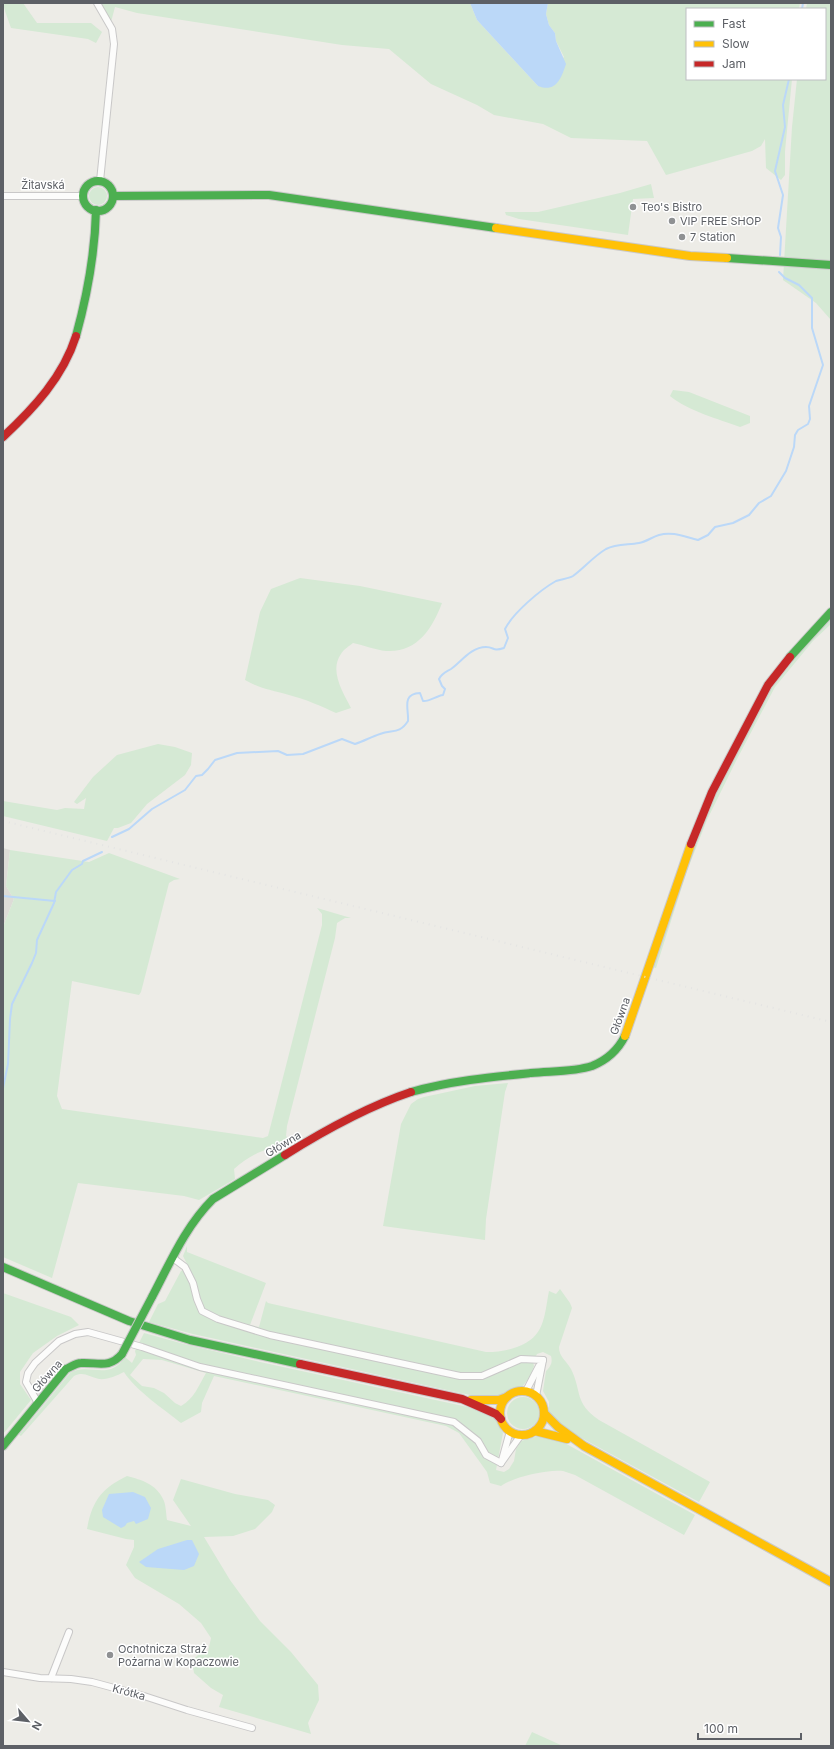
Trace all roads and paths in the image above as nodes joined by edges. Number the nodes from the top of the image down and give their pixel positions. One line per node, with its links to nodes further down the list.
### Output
1 (97, 3): 2 (street)
2 (100, 181): 4 (main road); 5 (main road)
3 (3, 196): 4 (street, Žitavská)
4 (83, 196): 6 (main road)
5 (113, 196): 6 (main road); 7 (main road)
6 (96, 210): 8 (main road)
7 (831, 265)
8 (3, 437)
9 (831, 612): 10 (main road, Główna)
10 (173, 1258): 12 (street); 17 (main road, Główna, bridge)
11 (3, 1267): 16 (main road)
12 (543, 1360): 13 (street); 14 (street)
13 (526, 1391): 14 (main road); 15 (main road)
14 (536, 1396): 18 (main road)
15 (507, 1397): 16 (main road); 19 (main road)
16 (462, 1399): 19 (main road)
17 (38, 1403): 23 (main road, Główna); 25 (street)
18 (544, 1413): 21 (main road); 24 (main road)
19 (501, 1419): 20 (main road)
20 (510, 1431): 22 (main road); 25 (street)
21 (535, 1431): 22 (main road); 24 (main road)
22 (521, 1435): 25 (street)
23 (3, 1446)
24 (584, 1446): 26 (main road)
25 (501, 1463)
26 (831, 1582)
27 (69, 1632): 29 (street)
28 (3, 1672): 29 (street, Krótka)
29 (50, 1678): 30 (street, Krótka)
30 (252, 1728)

